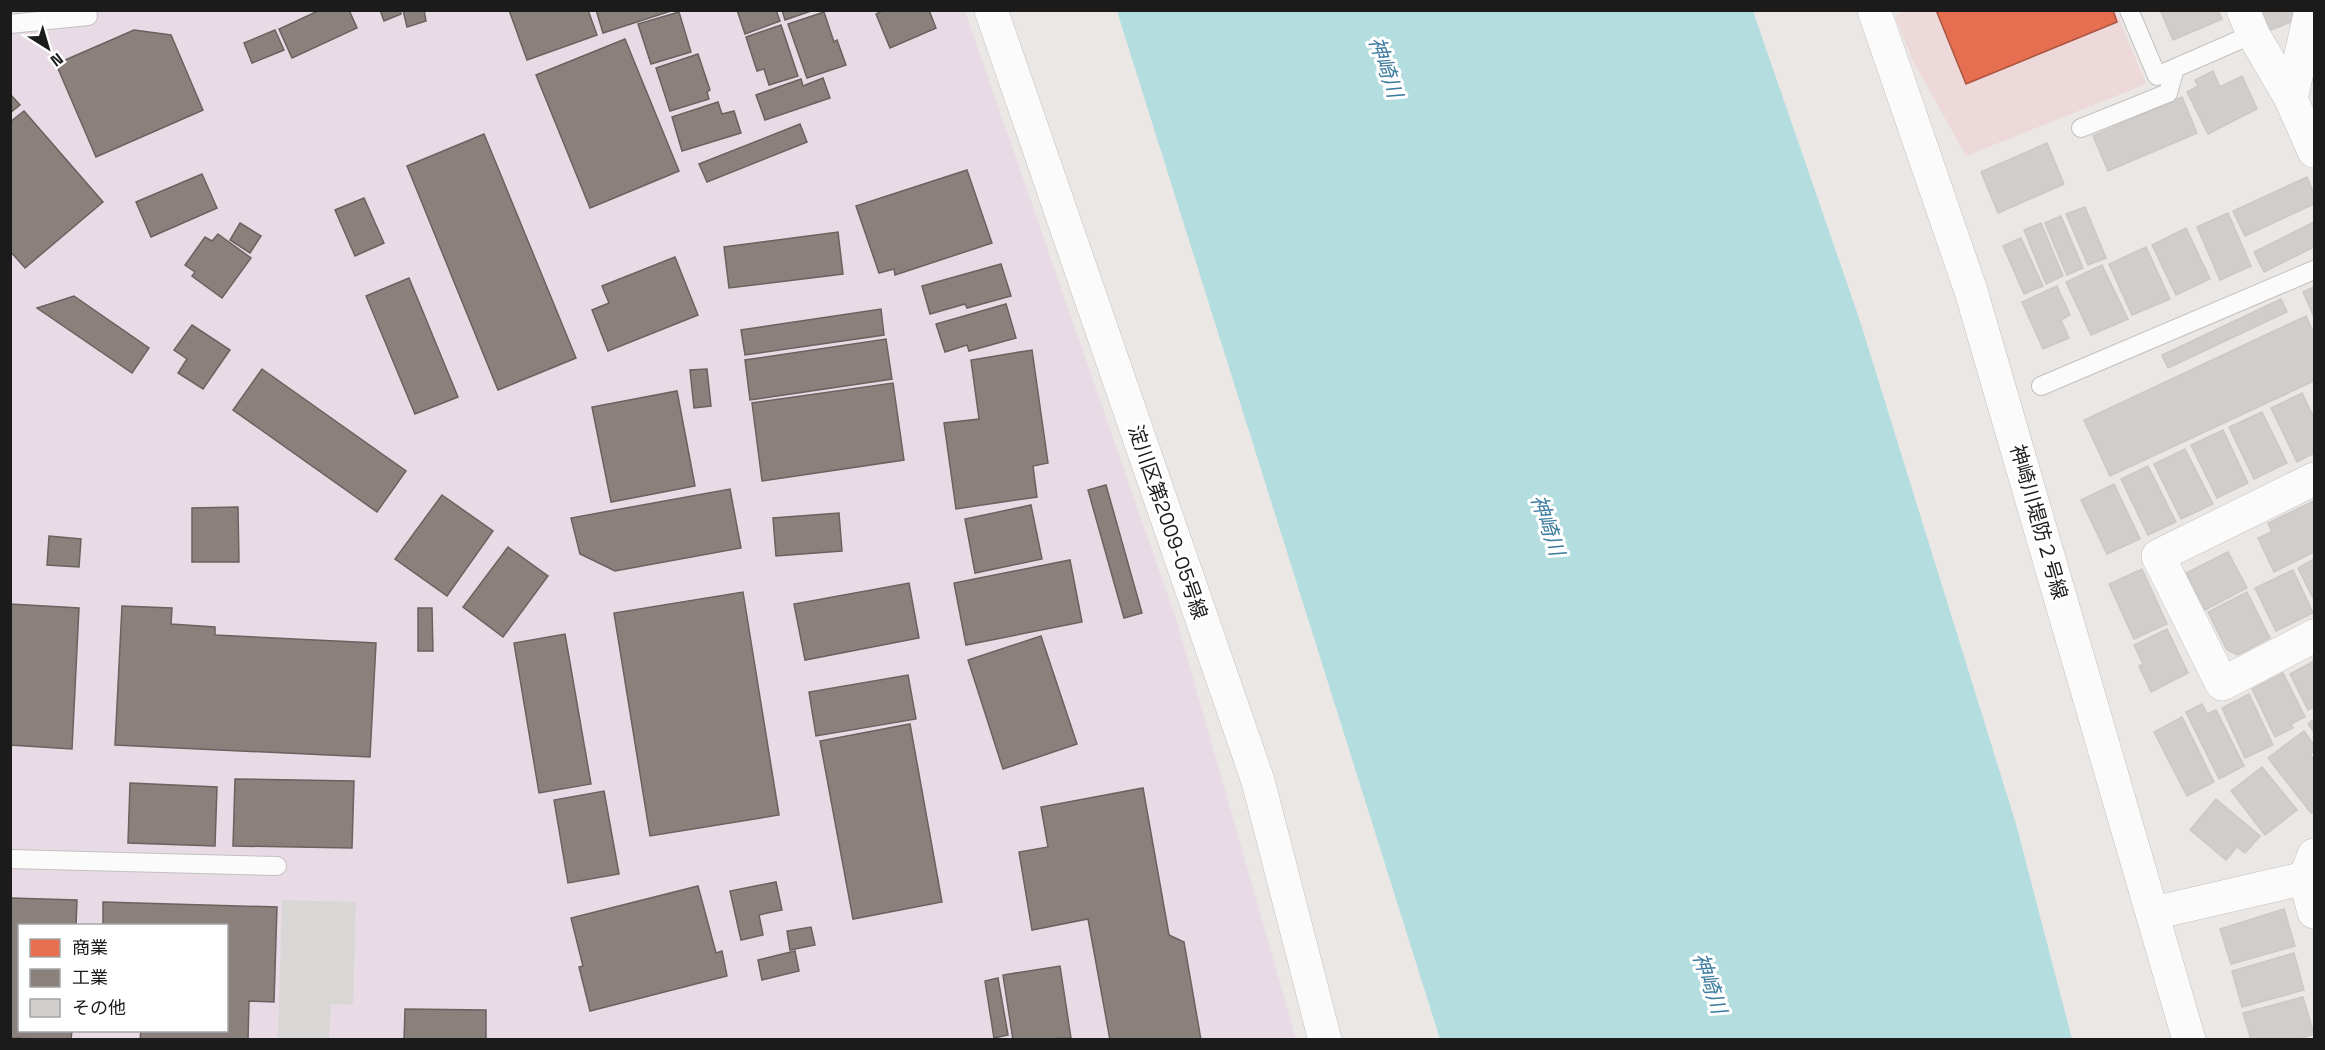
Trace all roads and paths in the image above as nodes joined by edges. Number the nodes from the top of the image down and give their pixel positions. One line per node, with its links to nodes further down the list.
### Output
1 (991, 10): 21 (street, 淀川区第2009-05号線)
2 (1874, 10): 20 (street, 神崎川堤防２号線)
3 (2129, 10): 8 (lane)
4 (2311, 10): 9 (street)
5 (88, 16): 7 (lane)
6 (2248, 22): 8 (lane); 9 (street)
7 (10, 24)
8 (2175, 68): 10 (lane)
9 (2291, 99): 11 (street)
10 (2081, 128)
11 (2314, 151)
12 (2314, 270): 13 (lane)
13 (2041, 386)
14 (2314, 479): 15 (street)
15 (2314, 636)
16 (10, 859): 17 (lane)
17 (277, 866)
18 (2310, 867): 19 (street); 20 (street)
19 (2314, 912)
20 (2154, 913): 22 (street, 神崎川堤防２号線)
21 (1325, 1040)
22 (2189, 1040)

